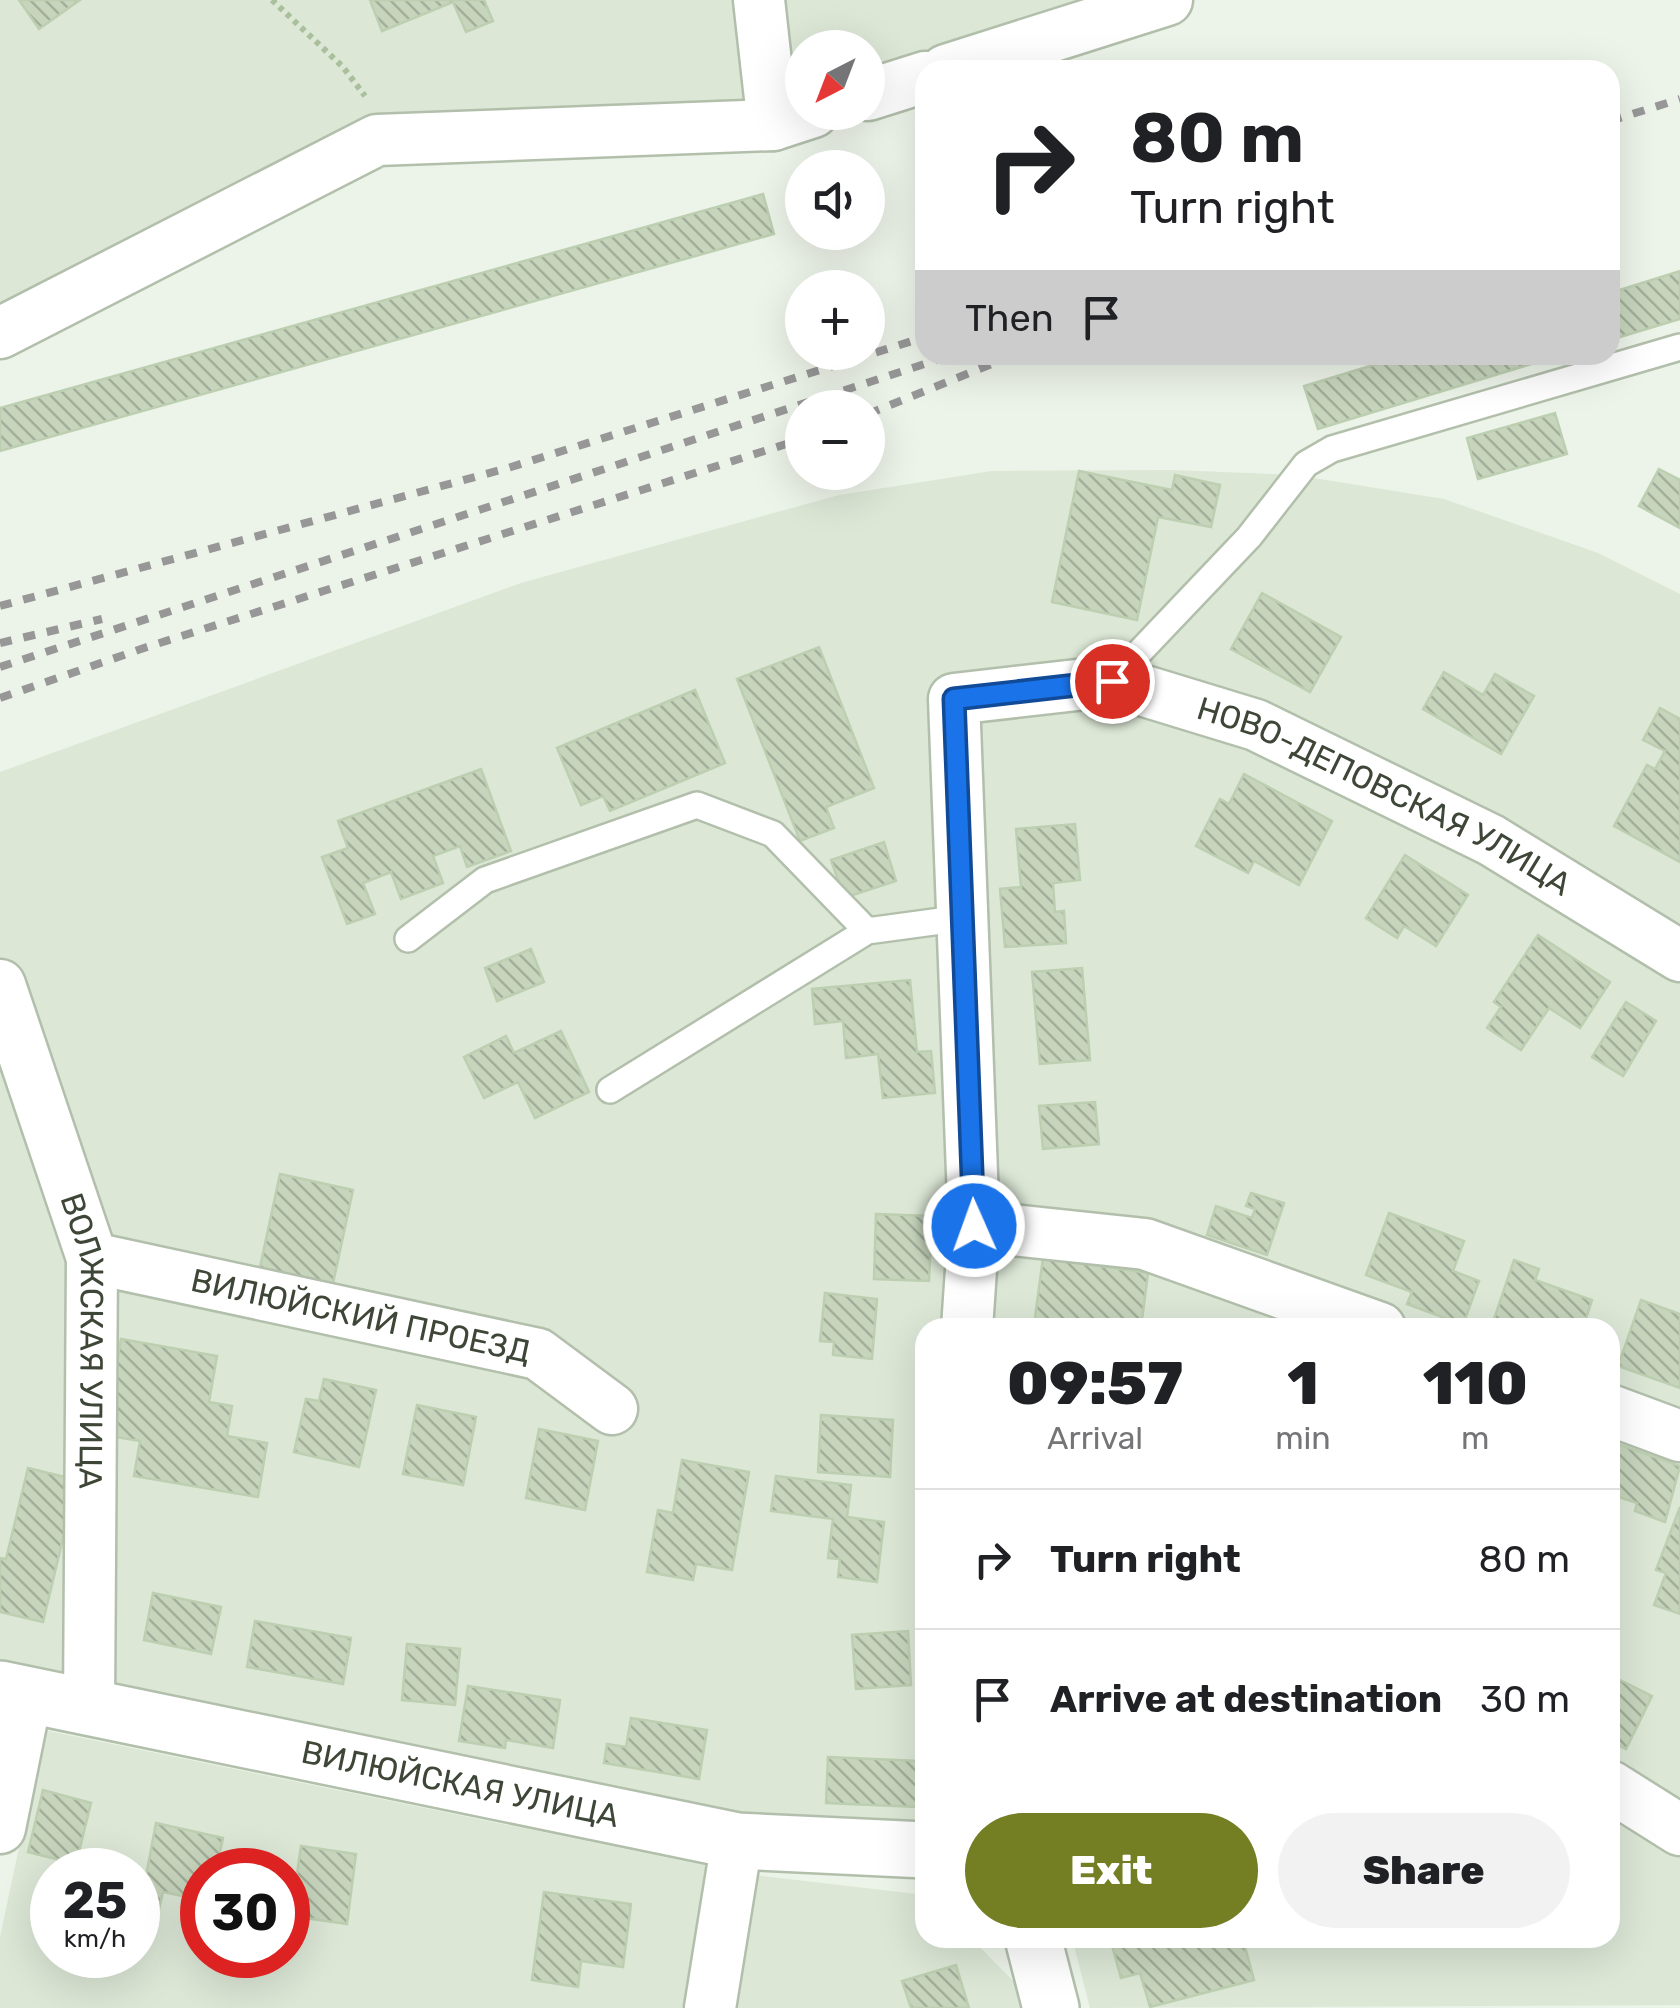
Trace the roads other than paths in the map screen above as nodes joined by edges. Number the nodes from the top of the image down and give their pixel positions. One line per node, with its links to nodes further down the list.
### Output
1 (759, 0): 6 (street)
2 (1167, 0): 3 (street)
3 (978, 60)
4 (915, 80): 5 (street)
5 (885, 90)
6 (785, 91)
7 (785, 119): 8 (street)
8 (0, 333)
9 (1680, 347): 11 (lane)
10 (1619, 365): 12 (lane)
11 (1620, 365)
12 (1112, 681): 13 (street, НОВО-ДЕПОВСКАЯ УЛИЦА); 16 (street, НОВО-ДЕПОВСКАЯ УЛИЦА)
13 (962, 918): 14 (lane); 19 (street)
14 (867, 932): 15 (lane); 18 (lane)
15 (408, 940)
16 (1680, 956)
17 (0, 986): 20 (street, ВОЛЖСКАЯ УЛИЦА)
18 (610, 1090)
19 (974, 1226): 21 (street); 22 (street)
20 (92, 1258): 23 (street, ВИЛЮЙСКИЙ ПРОЕЗД); 27 (street, ВОЛЖСКАЯ УЛИЦА)
21 (968, 1318)
22 (1352, 1318)
23 (612, 1410)
24 (1620, 1414): 25 (street)
25 (1680, 1436)
26 (13, 1691): 27 (street, ВИЛЮЙСКАЯ УЛИЦА); 29 (street)
27 (89, 1707): 31 (street, ВИЛЮЙСКАЯ УЛИЦА)
28 (1620, 1792): 30 (street)
29 (0, 1828)
30 (1680, 1830)
31 (738, 1841): 32 (street, ВИЛЮЙСКАЯ УЛИЦА); 34 (street)
32 (915, 1850)
33 (1035, 1948): 35 (street)
34 (710, 2008)
35 (1051, 2008)

